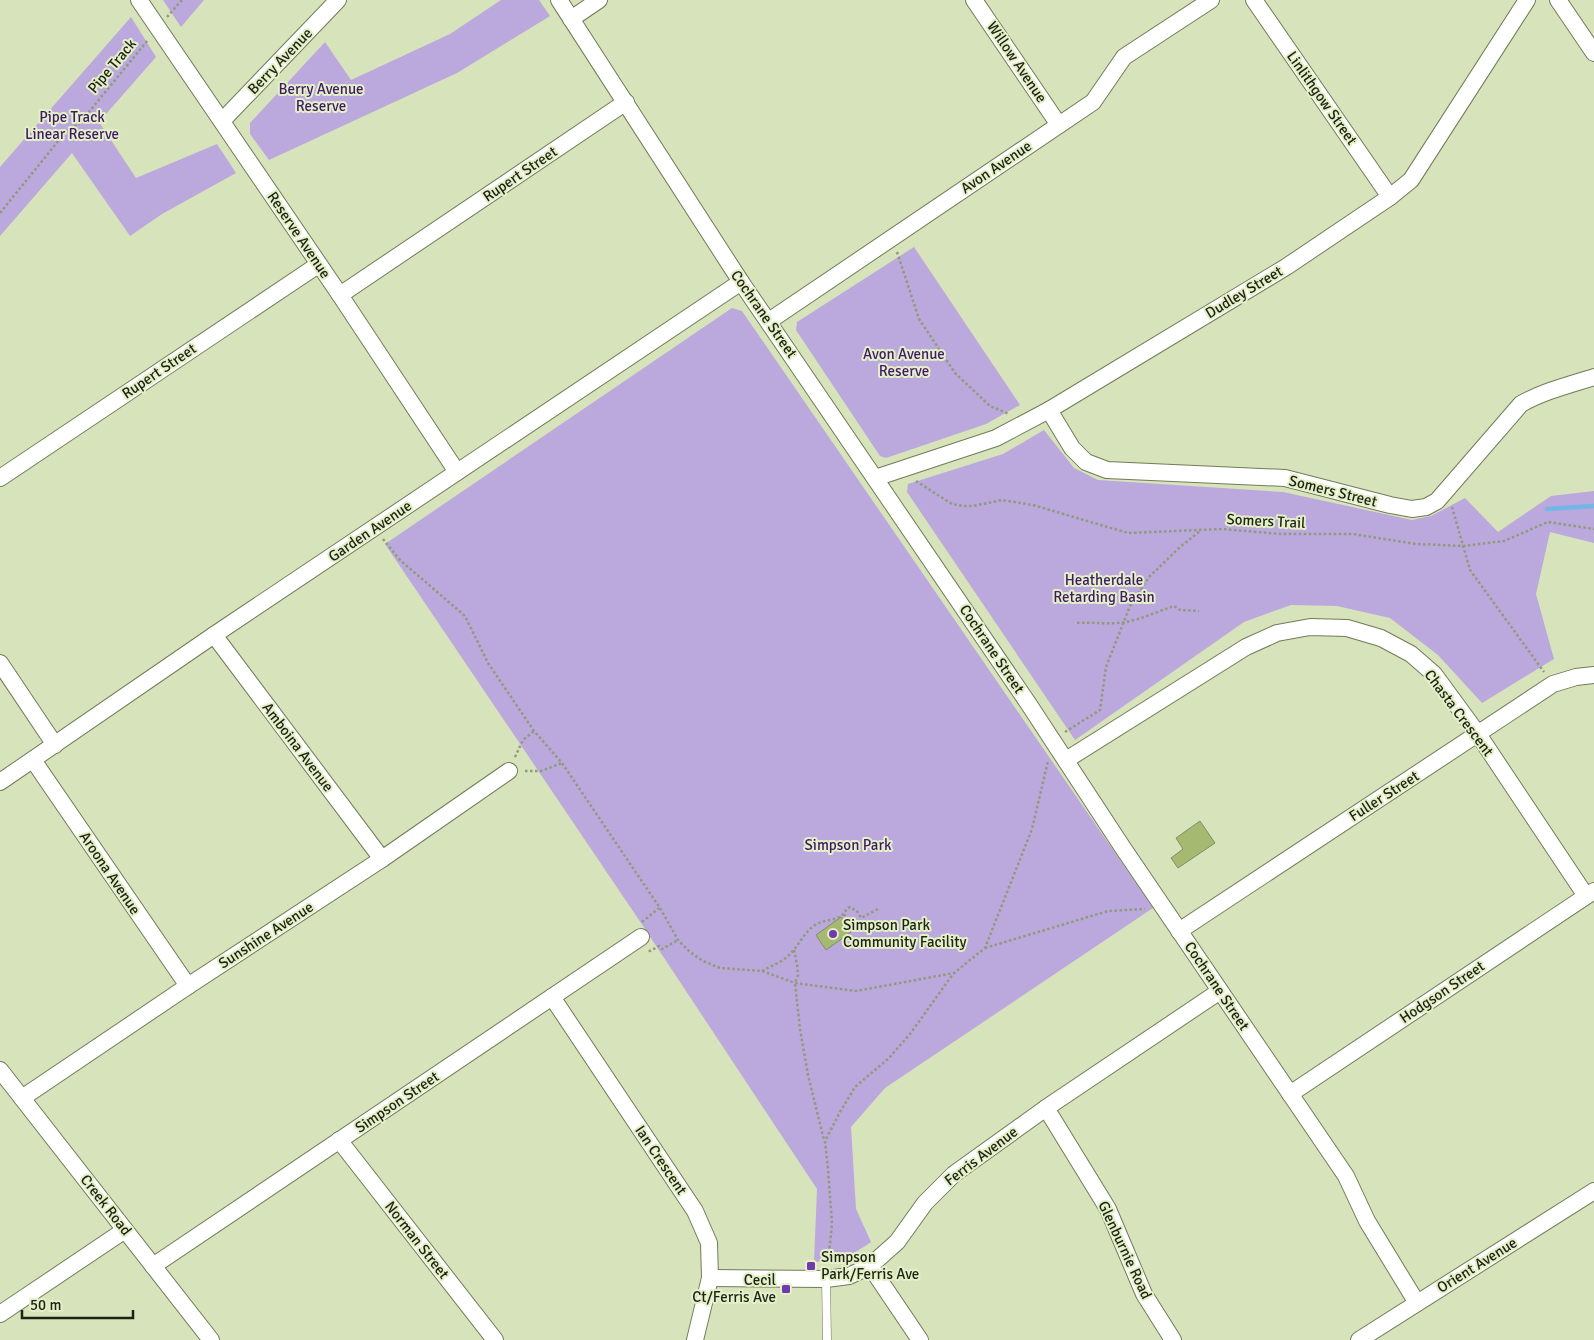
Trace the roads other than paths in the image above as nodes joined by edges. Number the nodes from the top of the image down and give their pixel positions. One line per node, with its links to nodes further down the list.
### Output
1 (139, 0): 13 (street, Reserve Avenue)
2 (338, 0): 13 (street, Berry Avenue)
3 (559, 0): 10 (street, Cochrane Street)
4 (599, 0): 10 (street)
5 (974, 0): 14 (street, Willow Avenue)
6 (1211, 0): 14 (street, Avon Avenue)
7 (1254, 0): 15 (street, Linlithgow Street)
8 (1527, 0): 15 (street, Dudley Street)
9 (1558, 0): 11 (street)
10 (572, 19): 12 (street, Cochrane Street)
11 (1594, 53)
12 (626, 102): 17 (street, Cochrane Street); 18 (street, Rupert Street)
13 (222, 121): 16 (street, Reserve Avenue)
14 (1060, 125): 19 (street, Avon Avenue)
15 (1390, 197): 21 (street, Dudley Street)
16 (318, 265): 18 (street, Reserve Avenue); 23 (street, Rupert Street)
17 (741, 282): 19 (street, Cochrane Street); 22 (street, Garden Avenue)
18 (340, 295): 22 (street, Reserve Avenue)
19 (769, 321): 24 (street, Cochrane Street)
20 (1594, 377): 21 (street, Somers Street)
21 (1049, 410): 24 (street, Dudley Street)
22 (457, 472): 25 (street, Garden Avenue)
23 (0, 478)
24 (875, 478): 31 (street, Cochrane Street)
25 (214, 635): 29 (street, Garden Avenue); 34 (street, Amboina Avenue)
26 (0, 663): 29 (street)
27 (1594, 674): 28 (street, Fuller Street)
28 (1478, 734): 31 (street, Chasta Crescent); 35 (street, Chasta Crescent); 36 (street, Fuller Street)
29 (54, 745): 30 (street, Garden Avenue)
30 (33, 760): 33 (street, Garden Avenue); 38 (street, Aroona Avenue)
31 (1066, 760): 36 (street, Cochrane Street)
32 (509, 771): 34 (street, Sunshine Avenue)
33 (0, 782)
34 (382, 859): 38 (street, Sunshine Avenue)
35 (1590, 894): 42 (street, Hodgson Street)
36 (1179, 931): 39 (street, Cochrane Street)
37 (641, 937): 40 (street, Simpson Street)
38 (188, 986): 43 (street, Sunshine Avenue)
39 (1220, 991): 42 (street, Cochrane Street); 44 (street, Ferris Avenue)
40 (552, 997): 45 (street, Simpson Street); 50 (street, Ian Crescent)
41 (0, 1070): 43 (street, Creek Road)
42 (1290, 1094): 52 (street, Cochrane Street)
43 (22, 1098): 47 (street, Creek Road)
44 (1046, 1108): 49 (street, Ferris Avenue); 59 (street, Glenburnie Road)
45 (339, 1140): 48 (street, Simpson Street); 55 (street, Norman Street)
46 (1594, 1191): 52 (street, Orient Avenue)
47 (125, 1230): 48 (street, Creek Road); 53 (street)
48 (153, 1266): 54 (street, Creek Road)
49 (870, 1266): 51 (street, Ferris Avenue); 58 (street)
50 (710, 1278): 51 (street, Ferris Avenue); 56 (street, Ian Crescent)
51 (826, 1279): 57 (lane)
52 (1417, 1303): 60 (street, Orient Avenue)
53 (0, 1314)
54 (211, 1340)
55 (495, 1340)
56 (695, 1340)
57 (827, 1340)
58 (920, 1340)
59 (1173, 1340)
60 (1359, 1340)

